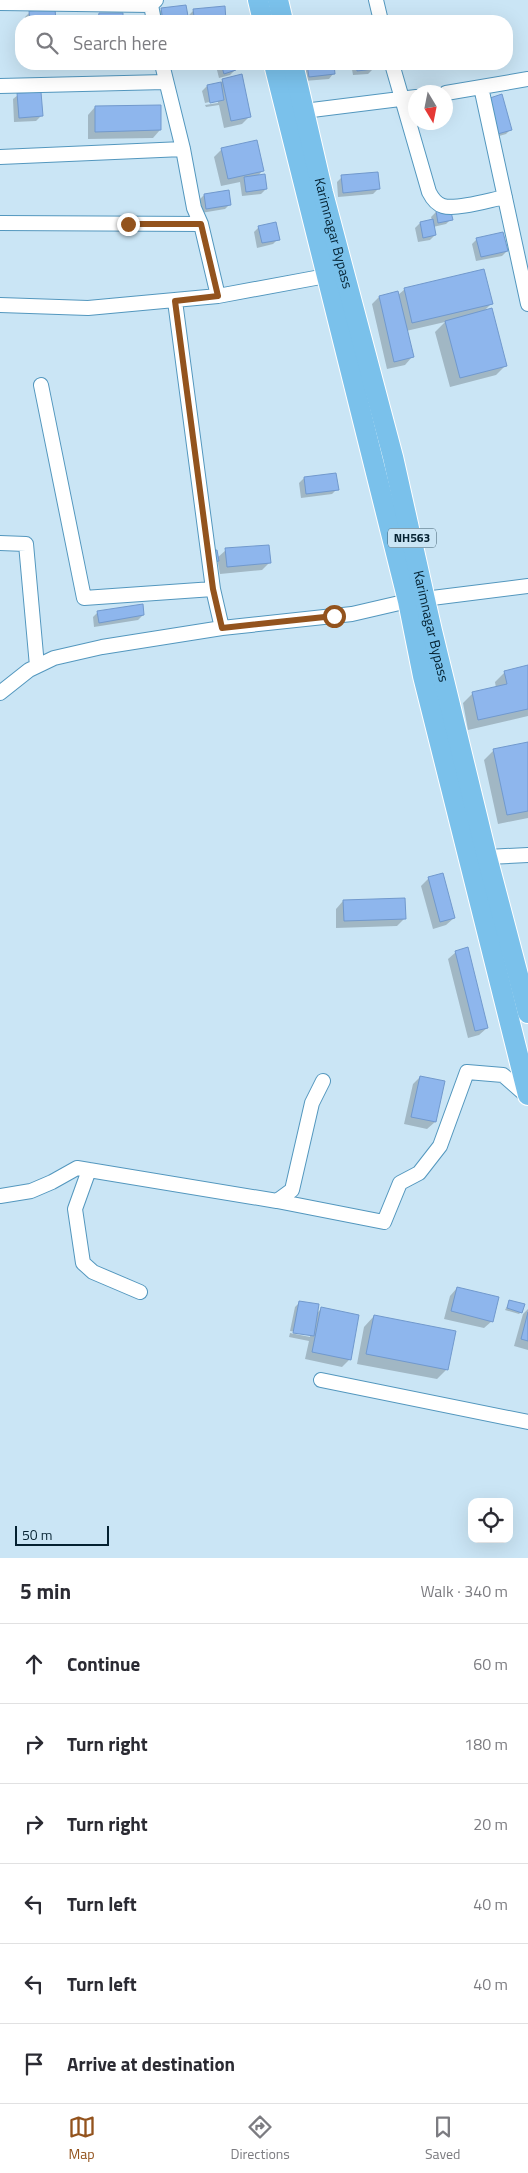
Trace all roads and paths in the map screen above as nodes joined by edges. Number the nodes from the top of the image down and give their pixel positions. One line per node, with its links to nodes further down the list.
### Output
1 (258, 0): 8 (highway)
2 (278, 0): 9 (highway)
3 (376, 0): 10 (street)
4 (64, 2): 5 (street); 6 (street)
5 (154, 2): 7 (street)
6 (0, 3)
7 (154, 15)
8 (262, 15)
9 (282, 15)
10 (380, 15)
11 (163, 70): 16 (street)
12 (275, 70): 28 (highway, Karimnagar Bypass / NH563)
13 (294, 70): 22 (highway, Karimnagar Bypass / NH563)
14 (394, 70): 21 (street)
15 (528, 79): 18 (street)
16 (166, 82): 17 (street); 23 (street)
17 (0, 86)
18 (481, 87): 19 (street); 25 (street)
19 (453, 92)
20 (408, 99): 21 (street)
21 (401, 100): 22 (street); 25 (street)
22 (304, 111): 37 (highway, Karimnagar Bypass / NH563)
23 (183, 149): 24 (street); 27 (street)
24 (0, 157)
25 (505, 197): 31 (street)
26 (0, 223): 27 (street)
27 (201, 224): 29 (street)
28 (326, 276): 29 (street); 37 (highway, Karimnagar Bypass / NH563)
29 (218, 296): 30 (street)
30 (175, 301): 32 (street); 36 (street)
31 (528, 304)
32 (0, 305)
33 (42, 385): 36 (street)
34 (0, 543): 39 (street)
35 (528, 586): 37 (street)
36 (213, 589): 38 (street)
37 (417, 600): 38 (street); 42 (highway, Karimnagar Bypass / NH563); 45 (highway, Karimnagar Bypass / NH563)
38 (222, 628): 39 (street)
39 (37, 666): 40 (street)
40 (0, 693)
41 (528, 855): 42 (street)
42 (487, 857): 43 (highway, Karimnagar Bypass / NH563)
43 (528, 1012)
44 (322, 1081): 48 (street)
45 (528, 1096): 48 (street)
46 (89, 1170): 47 (street); 48 (street); 49 (street)
47 (0, 1196)
48 (277, 1201)
49 (140, 1292)
50 (322, 1380): 51 (street)
51 (528, 1422)

